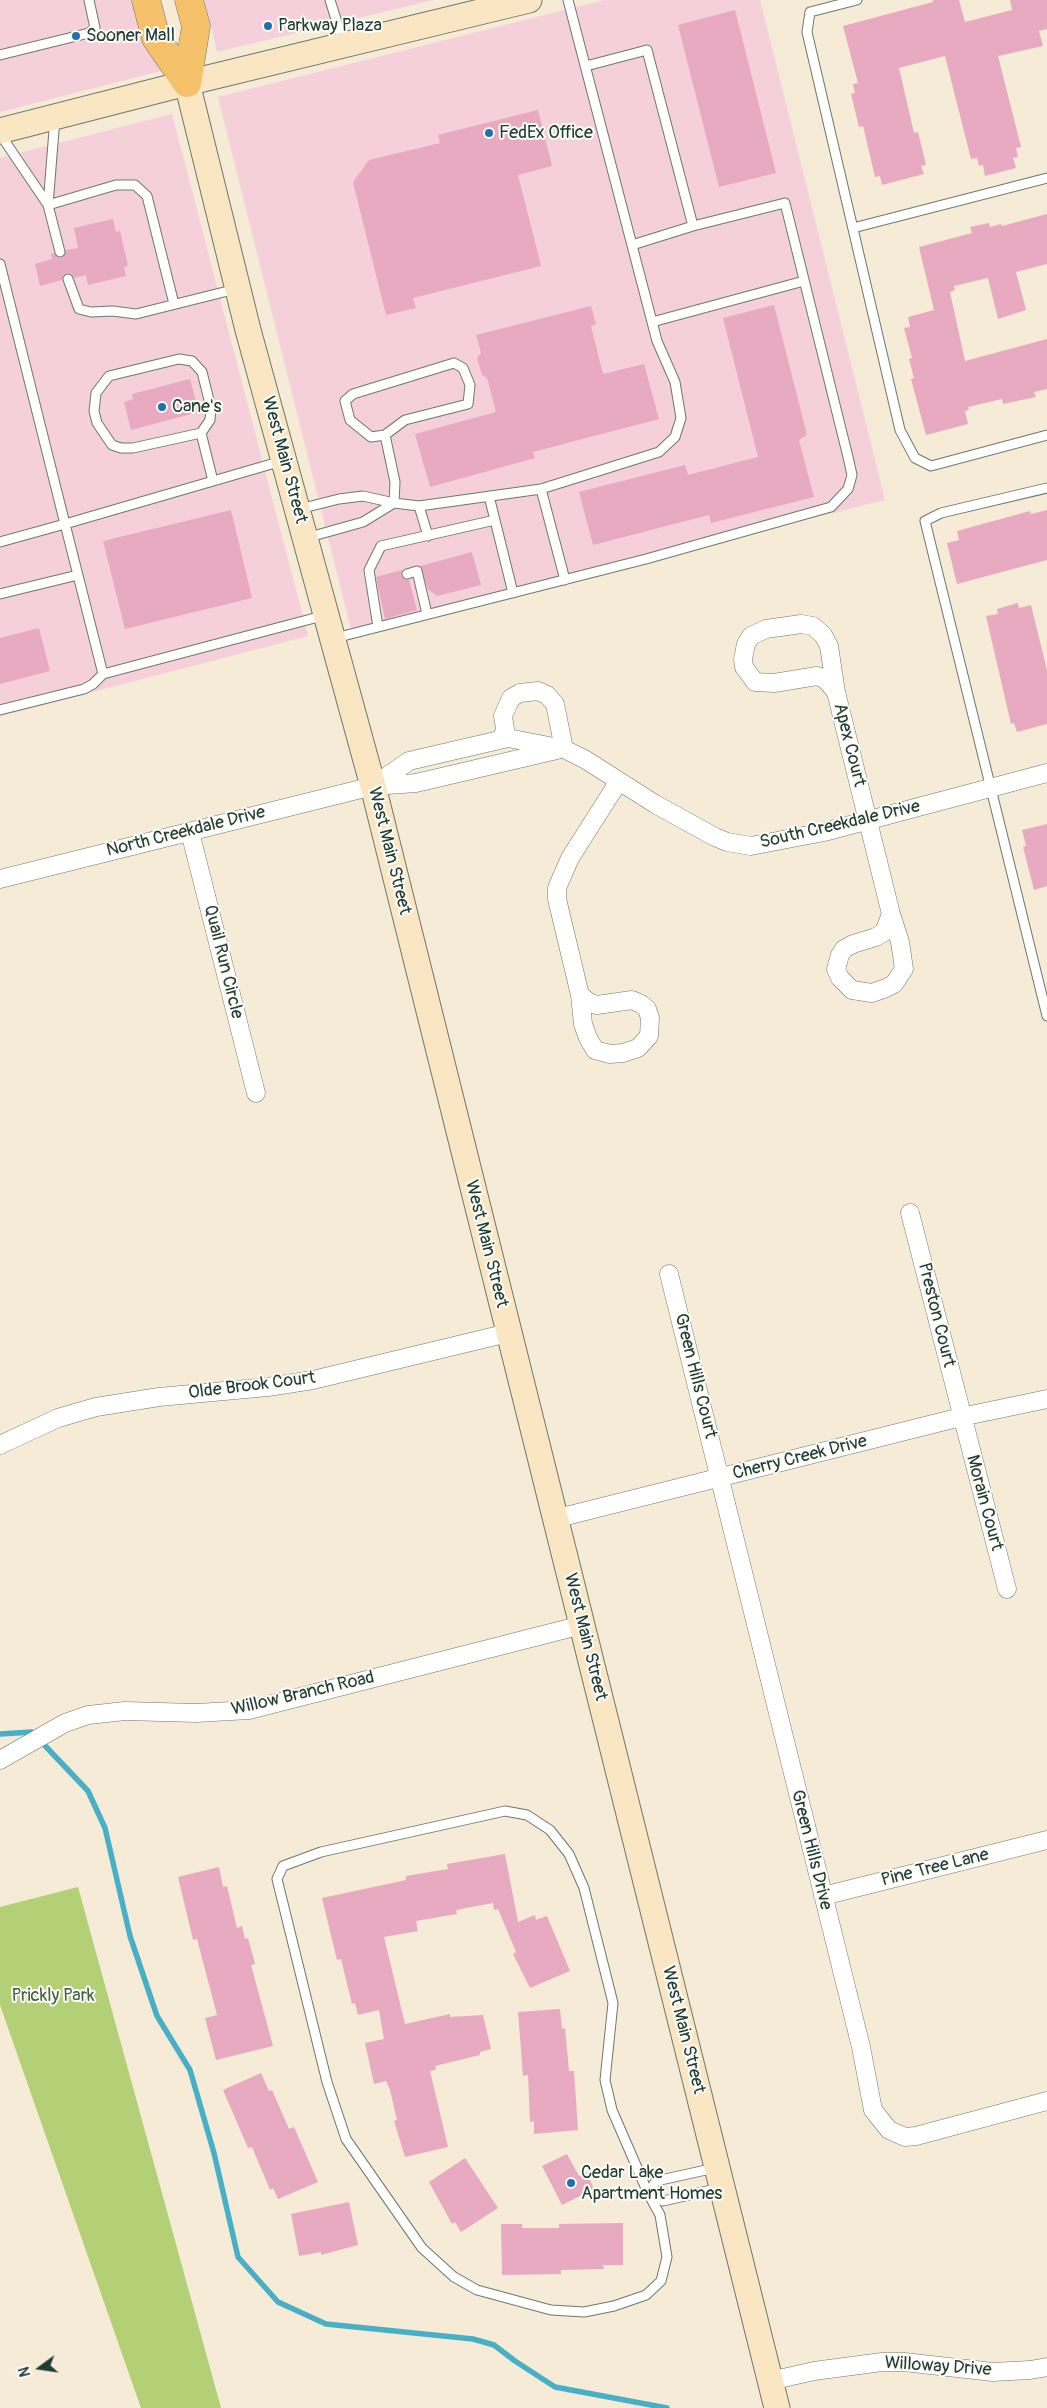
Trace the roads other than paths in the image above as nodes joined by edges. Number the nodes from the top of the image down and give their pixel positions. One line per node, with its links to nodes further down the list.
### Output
1 (89, 0): 9 (lane)
2 (146, 0): 11 (main road, West Main Street)
3 (189, 0): 11 (main road, West Main Street)
4 (330, 0): 8 (lane)
5 (568, 0): 10 (lane)
6 (857, 0): 17 (lane)
7 (517, 1): 8 (main road)
8 (344, 45): 11 (main road)
9 (0, 55)
10 (586, 66): 16 (lane); 18 (lane)
11 (187, 83): 12 (main road); 23 (main road, West Main Street)
12 (55, 117): 13 (main road); 15 (lane)
13 (0, 132): 15 (lane)
14 (1047, 178): 17 (lane)
15 (48, 205): 19 (lane); 24 (lane)
16 (694, 226): 18 (lane); 22 (lane)
17 (853, 228): 28 (lane)
18 (632, 245): 25 (lane)
19 (60, 252)
20 (0, 264): 38 (lane)
21 (68, 279): 24 (lane)
22 (804, 281): 25 (lane); 44 (lane)
23 (238, 288): 24 (lane); 29 (main road, West Main Street)
24 (174, 304)
25 (652, 322): 32 (lane)
26 (201, 433): 26 (lane); 30 (lane)
27 (385, 435): 27 (lane); 34 (lane)
28 (1047, 435)
29 (284, 460): 30 (lane); 36 (main road, West Main Street)
30 (212, 481): 38 (lane)
31 (1047, 488): 58 (lane)
32 (541, 489): 33 (lane); 44 (lane)
33 (489, 496): 35 (lane); 37 (lane)
34 (394, 503): 35 (lane); 36 (lane); 40 (lane)
35 (419, 506): 39 (lane)
36 (298, 510): 40 (main road, West Main Street)
37 (495, 520): 39 (lane); 45 (lane)
38 (65, 524): 41 (lane); 42 (lane)
39 (428, 536): 49 (lane)
40 (306, 538): 48 (main road, West Main Street)
41 (0, 542)
42 (78, 574): 46 (lane); 50 (lane)
43 (407, 574): 47 (lane)
44 (565, 580): 45 (lane)
45 (513, 593): 47 (lane)
46 (0, 594)
47 (427, 614): 49 (lane)
48 (329, 627): 49 (lane); 50 (lane); 57 (main road, West Main Street)
49 (378, 627)
50 (103, 674): 52 (lane)
51 (836, 692): 51 (street, Apex Court); 59 (street, Apex Court)
52 (0, 710)
53 (502, 739): 54 (street, South Creekdale Drive); 54 (street); 57 (street, South Creekdale Drive)
54 (564, 749): 56 (street, South Creekdale Drive); 57 (street)
55 (1047, 773): 58 (street, South Creekdale Drive)
56 (620, 781): 59 (street, South Creekdale Drive); 63 (street)
57 (373, 786): 60 (street, North Creekdale Drive); 68 (main road, West Main Street)
58 (990, 788): 59 (street, South Creekdale Drive); 64 (lane)
59 (867, 820): 62 (street, Apex Court)
60 (190, 832): 61 (street, North Creekdale Drive); 65 (street, Quail Run Circle)
61 (0, 879)
62 (891, 914): 62 (street, Apex Court)
63 (580, 996)
64 (1047, 1016)
65 (256, 1093)
66 (910, 1213): 70 (street, Preston Court)
67 (670, 1274): 72 (street, Green Hills Court)
68 (508, 1333): 71 (street, Olde Brook Court); 73 (main road, West Main Street)
69 (1047, 1399): 70 (street, Cherry Creek Drive)
70 (961, 1417): 72 (street, Cherry Creek Drive); 74 (street, Morain Court)
71 (0, 1445)
72 (720, 1478): 73 (street, Cherry Creek Drive); 78 (street, Green Hills Drive)
73 (554, 1519): 75 (main road, West Main Street)
74 (1006, 1589)
75 (582, 1625): 76 (street, Willow Branch Road); 80 (main road, West Main Street)
76 (0, 1760)
77 (1047, 1840): 78 (street, Pine Tree Lane)
78 (823, 1896): 79 (street, Green Hills Drive)
79 (1047, 2101)
80 (720, 2178): 81 (lane); 81 (lane); 83 (main road, West Main Street)
81 (648, 2193): 81 (lane)
82 (1047, 2367): 83 (street, Willoway Drive)
83 (770, 2381): 84 (main road, West Main Street)
84 (777, 2408)

